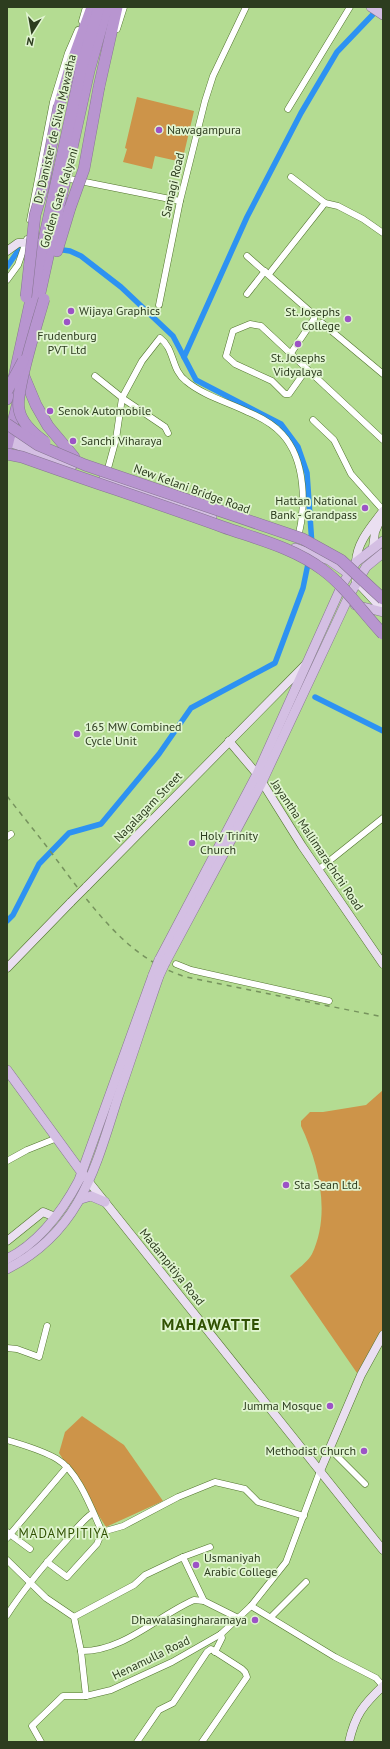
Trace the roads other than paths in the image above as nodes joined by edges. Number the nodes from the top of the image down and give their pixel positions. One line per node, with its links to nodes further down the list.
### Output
1 (86, 7): 19 (street)
2 (92, 7): 30 (highway, Golden Gate Kalyani, bridge)
3 (99, 7): 18 (highway, Dr. Danister de Silva Mawatha)
4 (107, 7): 12 (highway, Dr. Danister de Silva Mawatha)
5 (117, 7): 26 (highway, Golden Gate Kalyani, bridge)
6 (124, 7): 14 (street)
7 (246, 7): 15 (street, Samagi Road)
8 (350, 7): 11 (street)
9 (371, 7): 10 (main road)
10 (383, 15)
11 (288, 109)
12 (65, 178): 14 (street); 18 (highway, Dr. Danister de Silva Mawatha)
13 (291, 178): 16 (street)
14 (85, 182): 15 (street)
15 (180, 201): 27 (street, Samagi Road)
16 (325, 203): 17 (street); 23 (street)
17 (383, 233)
18 (48, 241): 19 (street); 22 (highway, Dr. Danister de Silva Mawatha)
19 (26, 243): 20 (street); 24 (street)
20 (7, 251)
21 (248, 256): 23 (street)
22 (44, 259): 32 (highway); 37 (highway)
23 (267, 272): 25 (street); 29 (street)
24 (7, 280)
25 (247, 294)
26 (44, 298): 35 (highway, Golden Gate Kalyani, bridge); 48 (highway, bridge)
27 (159, 305)
28 (322, 323): 33 (street)
29 (291, 353): 31 (street); 31 (street)
30 (8, 368)
31 (306, 370): 42 (street)
32 (23, 374): 43 (highway); 46 (highway)
33 (383, 374)
34 (94, 376): 36 (street)
35 (7, 391)
36 (122, 398): 41 (street); 47 (street); 51 (street)
37 (7, 399)
38 (314, 420): 50 (street)
39 (7, 424): 48 (highway, bridge)
40 (7, 430): 49 (highway, bridge)
41 (168, 433)
42 (383, 440)
43 (7, 442): 44 (main road, New Kelani Bridge Road); 46 (main road, New Kelani Bridge Road)
44 (39, 453): 45 (main road, New Kelani Bridge Road); 54 (main road, New Kelani Bridge Road)
45 (7, 455): 49 (highway, bridge)
46 (74, 457): 47 (main road, New Kelani Bridge Road)
47 (107, 472): 51 (main road, New Kelani Bridge Road)
48 (147, 486): 58 (highway, bridge)
49 (146, 499): 61 (highway, bridge)
50 (383, 511): 53 (street); 56 (street)
51 (300, 541): 54 (main road, New Kelani Bridge Road, bridge)
52 (383, 541): 53 (main road)
53 (373, 547): 56 (main road)
54 (318, 552): 56 (main road, New Kelani Bridge Road)
55 (383, 553): 57 (main road)
56 (352, 568): 57 (main road, New Kelani Bridge Road); 62 (main road)
57 (358, 578): 58 (street); 59 (main road); 60 (street)
58 (383, 599)
59 (342, 609): 60 (main road); 65 (main road)
60 (383, 611)
61 (383, 634)
62 (307, 663): 63 (street, Nagalagam Street); 64 (main road)
63 (229, 742): 64 (street, Jayantha Mallimarachchi Road); 71 (street, Nagalagam Street, bridge)
64 (257, 774): 65 (street, Jayantha Mallimarachchi Road); 67 (main road)
65 (261, 784): 67 (main road); 68 (street, Jayantha Mallimarachchi Road)
66 (383, 818): 68 (street)
67 (224, 843): 72 (main road, bridge)
68 (318, 870): 70 (street, Jayantha Mallimarachchi Road)
69 (176, 964): 73 (street)
70 (383, 964)
71 (7, 968)
72 (156, 975): 76 (main road); 80 (main road)
73 (329, 1001)
74 (7, 1070): 75 (main road, Madampitiya Road)
75 (58, 1138): 77 (street); 78 (main road, Madampitiya Road)
76 (88, 1159): 78 (main road); 79 (main road)
77 (7, 1161)
78 (74, 1161): 79 (main road, Madampitiya Road)
79 (82, 1173): 80 (main road, Madampitiya Road); 83 (main road)
80 (89, 1182): 81 (main road); 82 (street, Madampitiya Road)
81 (80, 1199): 82 (main road); 86 (main road)
82 (105, 1202): 93 (street, Madampitiya Road)
83 (55, 1217): 84 (street); 85 (main road)
84 (7, 1241)
85 (7, 1259)
86 (7, 1269)
87 (48, 1326): 89 (street)
88 (383, 1335): 91 (street)
89 (7, 1348)
90 (7, 1440): 92 (street)
91 (330, 1449): 93 (street); 94 (street)
92 (67, 1467): 95 (street); 98 (street)
93 (320, 1472): 96 (street, Henamulla Road); 101 (street, Madampitiya Road)
94 (364, 1484)
95 (93, 1513): 97 (street); 104 (street)
96 (304, 1516): 97 (street); 108 (street, Henamulla Road)
97 (102, 1532): 104 (street)
98 (8, 1535): 100 (street)
99 (210, 1547): 102 (street)
100 (30, 1549)
101 (383, 1550)
102 (182, 1557): 107 (street); 110 (street)
103 (7, 1560): 105 (street)
104 (47, 1562): 105 (street)
105 (31, 1582): 109 (street); 110 (street)
106 (306, 1582): 111 (street)
107 (204, 1601): 112 (street); 114 (street)
108 (251, 1606): 111 (street); 112 (street, Henamulla Road)
109 (7, 1615)
110 (74, 1617): 114 (street)
111 (271, 1617): 116 (street)
112 (238, 1618): 113 (street, Henamulla Road)
113 (221, 1634): 115 (street); 117 (street, Henamulla Road)
114 (81, 1651): 117 (street)
115 (215, 1652): 119 (street); 120 (street)
116 (383, 1686): 121 (street)
117 (86, 1696): 118 (street, Henamulla Road)
118 (41, 1742)
119 (137, 1742)
120 (202, 1742)
121 (349, 1742)

